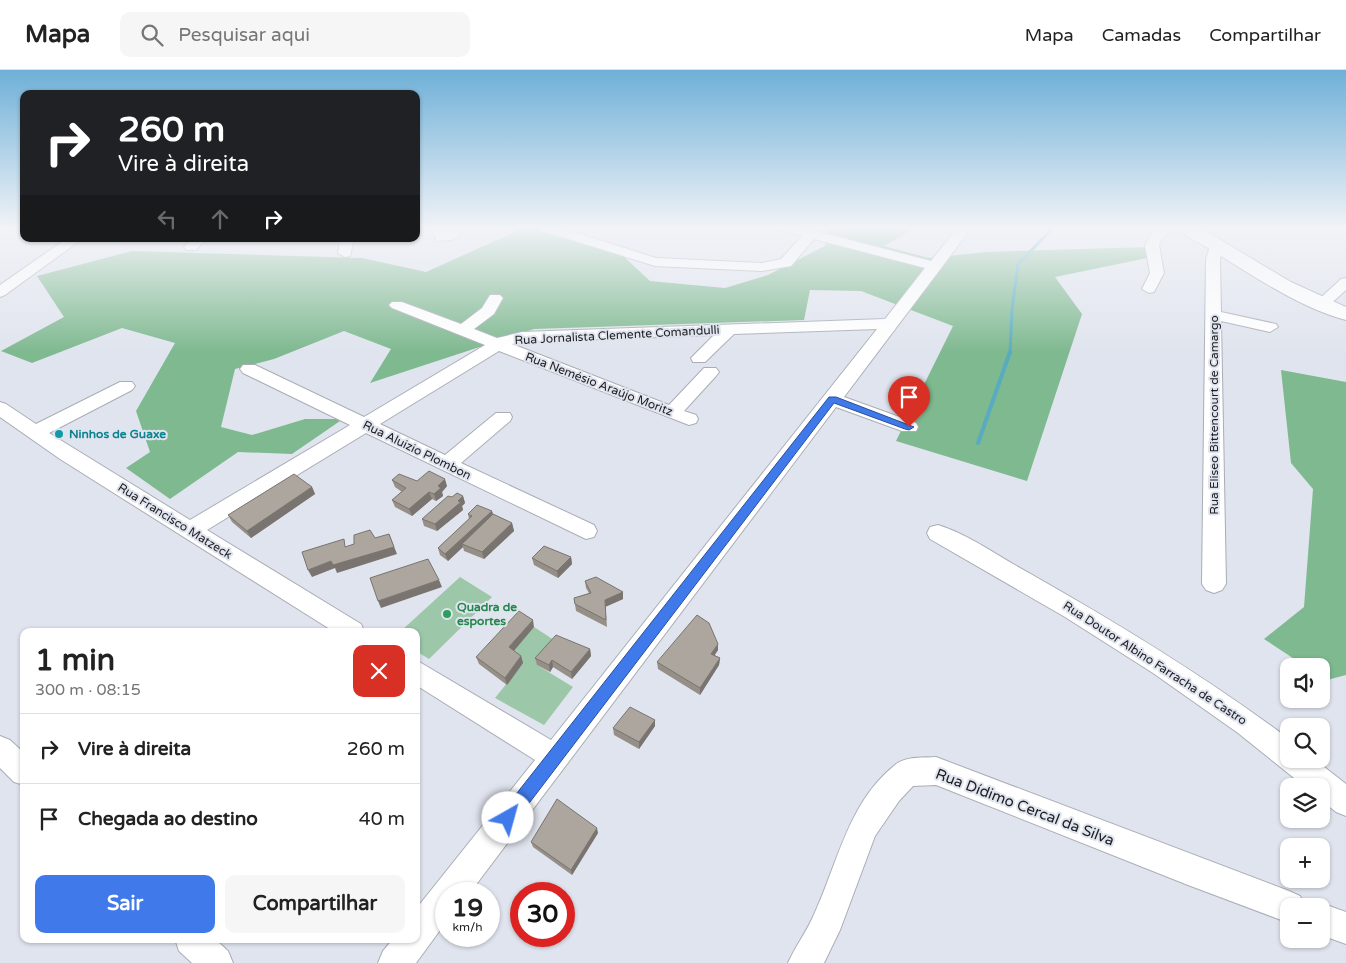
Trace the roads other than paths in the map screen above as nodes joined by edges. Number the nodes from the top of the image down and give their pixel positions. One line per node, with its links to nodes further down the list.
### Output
1 (31, 269): 8 (street)
2 (932, 269): 14 (street)
3 (1156, 269): 7 (street)
4 (1213, 269): 13 (street, Rua Eliseo Bittencourt de Camargo)
5 (1252, 269): 10 (main road)
6 (1346, 282): 10 (street)
7 (1149, 288)
8 (0, 292)
9 (495, 298): 17 (street)
10 (1321, 304): 12 (main road)
11 (397, 305): 17 (street, Rua Nemésio Araújo Moritz)
12 (1346, 314)
13 (1213, 315): 15 (street); 31 (street, Rua Eliseo Bittencourt de Camargo)
14 (888, 324): 16 (street, Rua Jornalista Clemente Comandulli); 21 (street)
15 (1270, 327)
16 (730, 330): 18 (street, Rua Jornalista Clemente Comandulli); 18 (street, Rua Nemésio Araújo Moritz)
17 (462, 331): 18 (street, Rua Nemésio Araújo Moritz)
18 (497, 344): 24 (street, Rua Jornalista Clemente Comandulli)
19 (249, 369): 24 (street, Rua Aluizio Plombon)
20 (126, 386): 26 (street)
21 (832, 399): 25 (street); 36 (street)
22 (0, 408): 26 (street, Rua Francisco Matzeck)
23 (503, 417): 27 (street)
24 (363, 424): 27 (street, Rua Aluizio Plombon); 29 (street, Rua Jornalista Clemente Comandulli)
25 (909, 427)
26 (35, 432): 29 (street, Rua Francisco Matzeck)
27 (447, 464): 28 (street, Rua Aluizio Plombon)
28 (586, 530)
29 (189, 531): 32 (street, Rua Francisco Matzeck)
30 (938, 533): 34 (street, Rua Doutor Albino Farracha de Castro)
31 (1214, 584)
32 (347, 628)
33 (420, 673): 36 (street)
34 (1280, 749)
35 (1, 752): 38 (street)
36 (555, 757): 40 (street)
37 (1303, 768): 39 (street)
38 (20, 769)
39 (1346, 802)
40 (458, 882)
41 (1280, 904): 50 (street, Rua Dídimo Cercal da Silva)
42 (435, 911): 45 (street)
43 (1330, 922): 44 (street)
44 (1346, 928)
45 (420, 930)
46 (195, 943): 48 (street)
47 (411, 943): 49 (street)
48 (216, 963)
49 (395, 963)
50 (805, 963)

